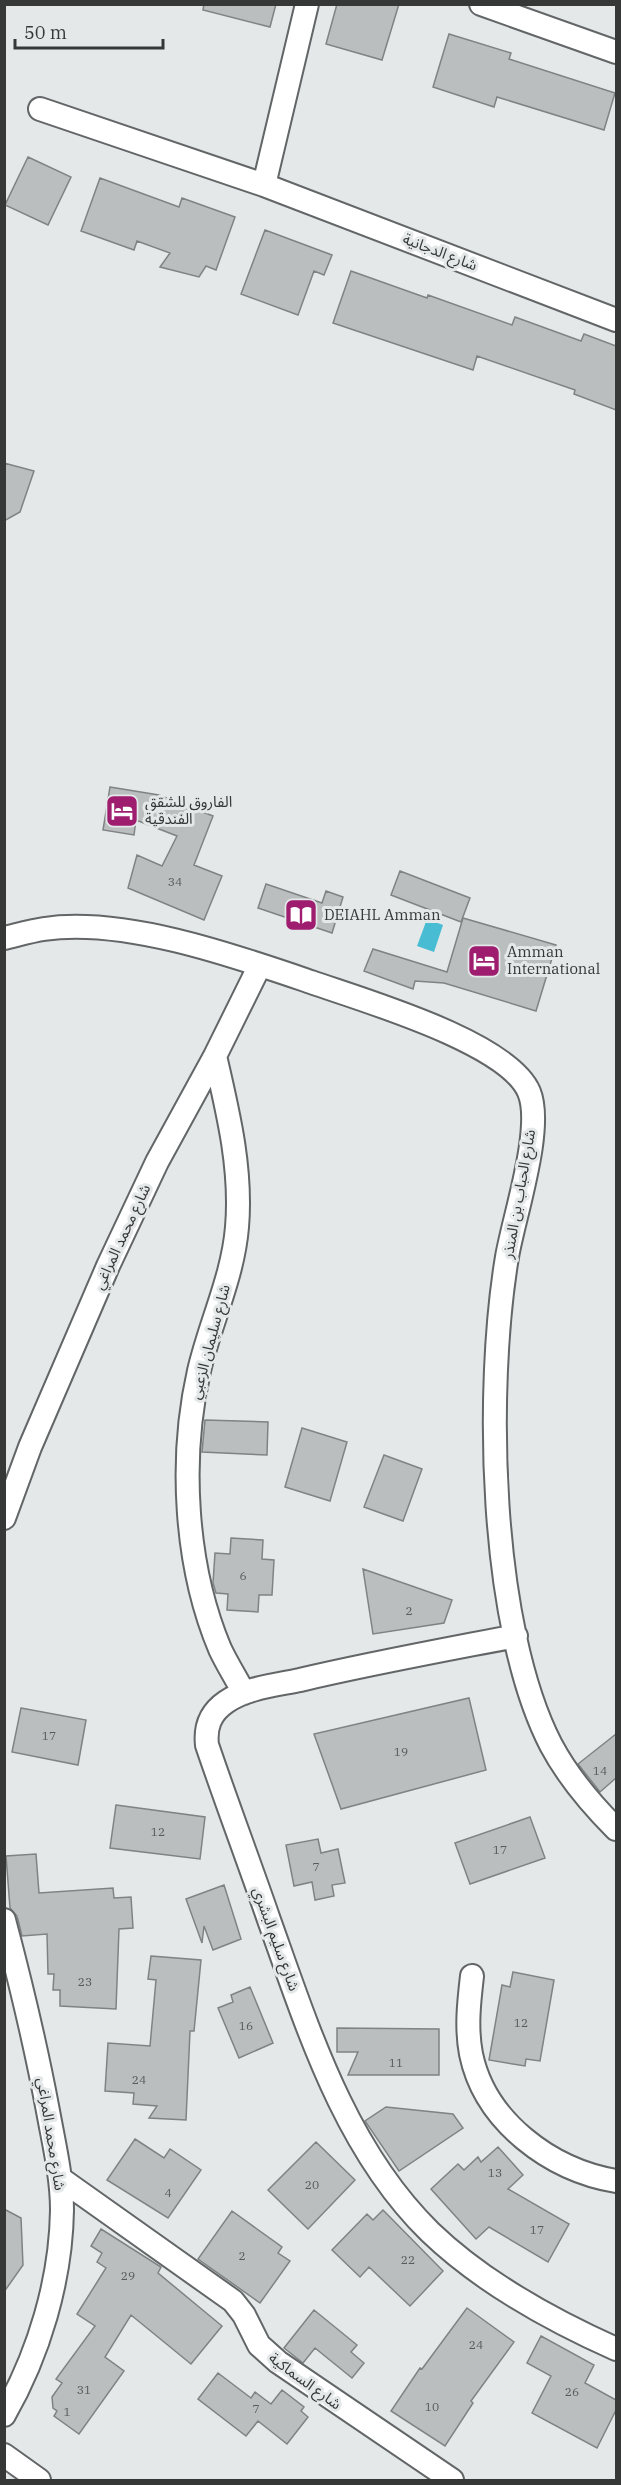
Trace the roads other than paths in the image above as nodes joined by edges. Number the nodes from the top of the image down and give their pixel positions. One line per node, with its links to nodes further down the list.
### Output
1 (307, 4): 5 (street)
2 (480, 4): 3 (street)
3 (616, 52)
4 (40, 109): 5 (street, شارع الدجانية)
5 (264, 185): 6 (street, شارع الدجانية)
6 (616, 320)
7 (4, 938): 8 (street, شارع الحباب بن المنذر)
8 (260, 965): 9 (street, شارع محمد المراغي); 11 (street, شارع الحباب بن المنذر)
9 (215, 1056): 10 (street, شارع محمد المراغي); 12 (street, شارع سليمان الزعبي)
10 (4, 1518)
11 (516, 1636): 12 (street, شارع سليم البشري); 13 (street, شارع الحباب بن المنذر)
12 (244, 1693): 18 (street, شارع سليم البشري)
13 (616, 1829)
14 (4, 1920): 16 (street, شارع محمد المراغي)
15 (472, 1976): 17 (street)
16 (61, 2179): 19 (street, شارع محمد المراغي); 22 (street, شارع السماكية)
17 (616, 2181)
18 (616, 2349)
19 (4, 2415)
20 (4, 2455): 21 (street)
21 (39, 2481)
22 (452, 2481)

